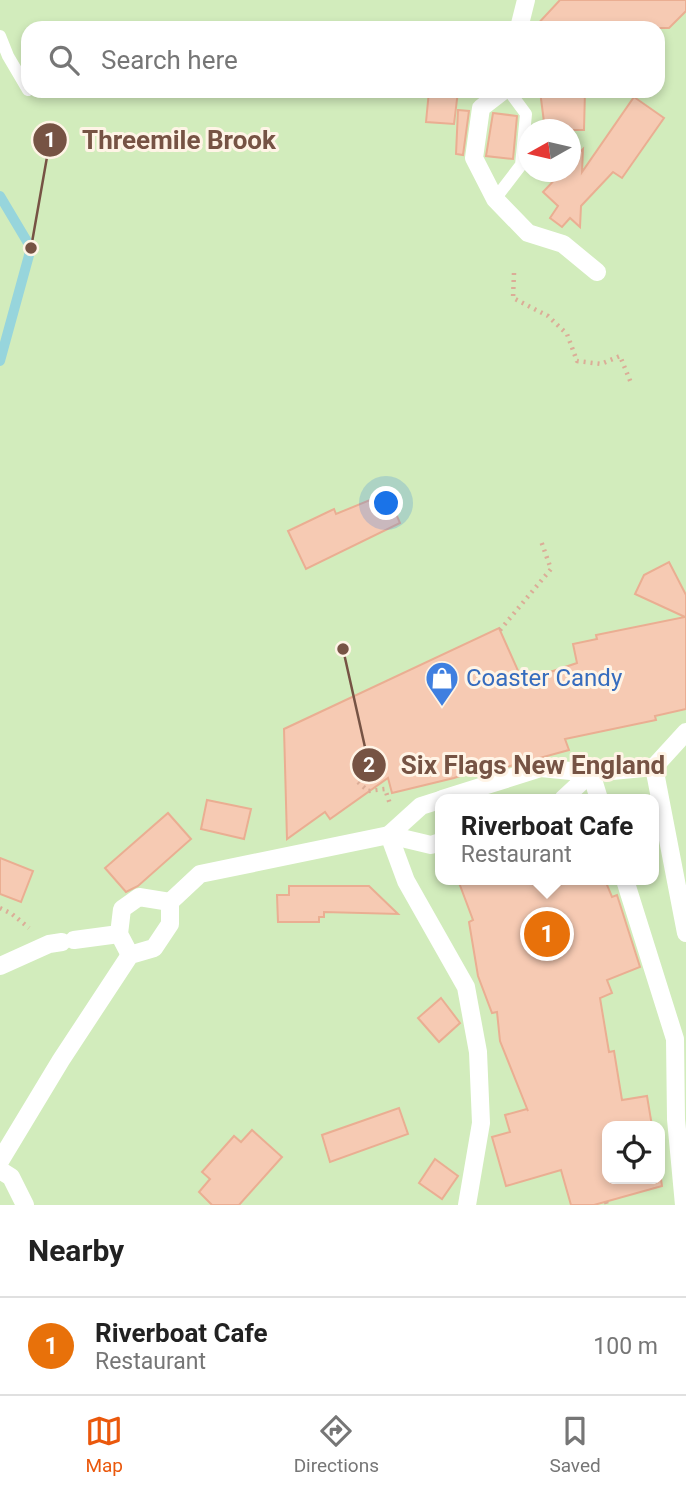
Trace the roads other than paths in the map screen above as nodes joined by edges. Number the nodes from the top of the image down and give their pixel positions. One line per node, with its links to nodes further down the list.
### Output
1 (526, 0): 2 (street)
2 (521, 21)
3 (0, 36): 4 (lane)
4 (21, 78)
5 (494, 98): 7 (street)
6 (514, 98): 7 (lane)
7 (495, 199): 8 (street)
8 (597, 272)
9 (686, 732): 10 (street)
10 (654, 767): 11 (street); 20 (street)
11 (591, 773): 12 (street); 13 (street); 14 (street)
12 (460, 794)
13 (568, 794)
14 (597, 794)
15 (435, 802): 16 (street)
16 (389, 835): 17 (street); 19 (street); 27 (street)
17 (435, 844)
18 (627, 885): 28 (street)
19 (170, 902): 21 (street); 22 (street)
20 (686, 933)
21 (119, 934): 22 (street); 23 (street)
22 (130, 955): 24 (street)
23 (0, 966)
24 (0, 1161)
25 (0, 1170): 26 (street)
26 (25, 1205)
27 (467, 1205)
28 (684, 1205)

